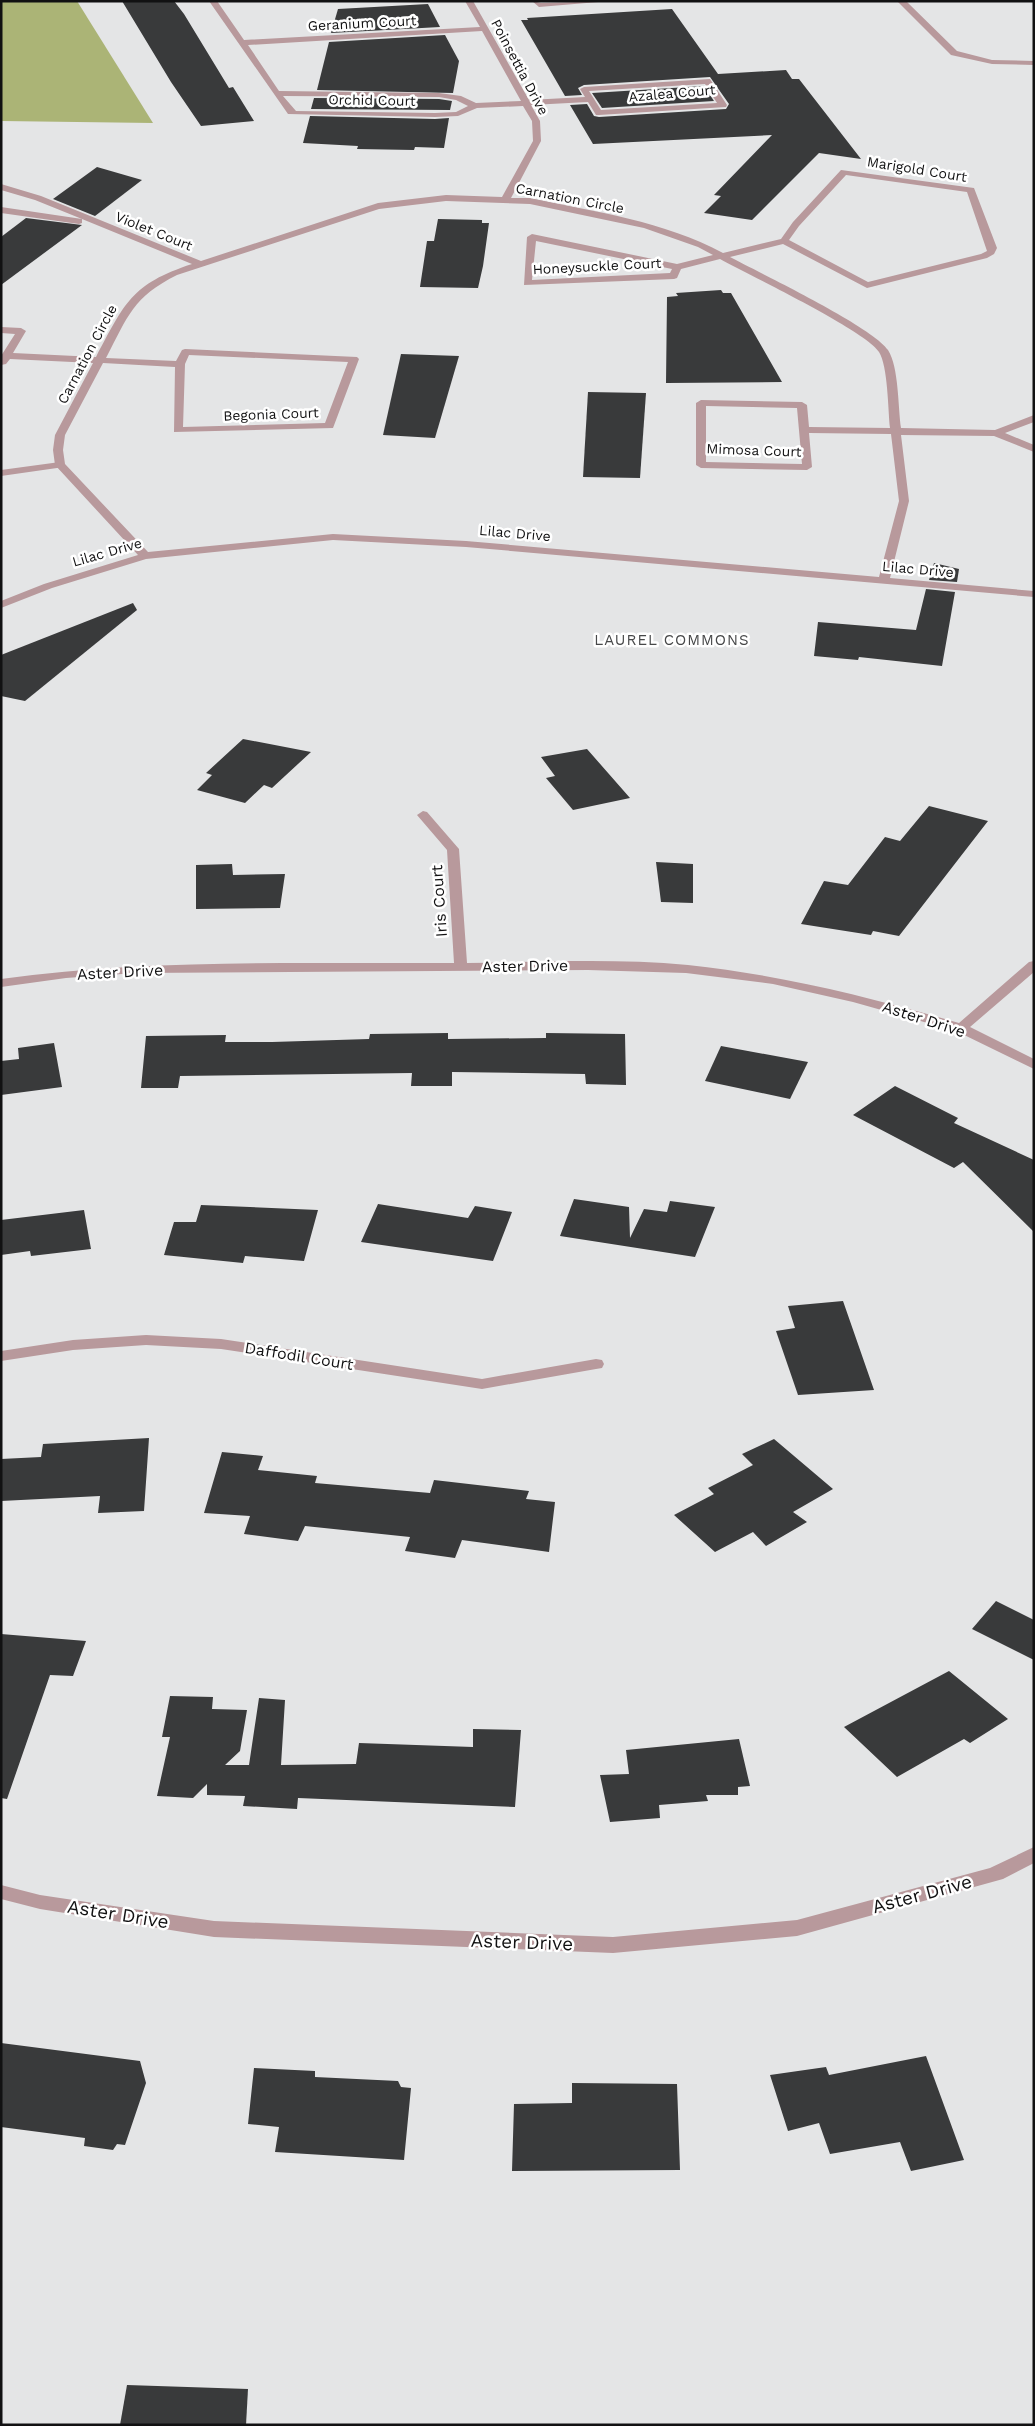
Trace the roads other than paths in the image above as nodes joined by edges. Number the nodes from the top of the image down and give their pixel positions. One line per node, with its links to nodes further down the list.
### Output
1 (213, 1): 7 (street, Orchid Court)
2 (469, 1): 6 (street, Poinsettia Drive)
3 (536, 1): 4 (street)
4 (606, 1)
5 (901, 1): 8 (street)
6 (484, 29): 7 (street, Geranium Court); 11 (street, Poinsettia Drive)
7 (242, 43): 9 (street, Orchid Court)
8 (1034, 63)
9 (278, 93): 12 (street, Orchid Court); 12 (street, Orchid Court)
10 (590, 99): 10 (street, Azalea Court); 11 (street)
11 (526, 103): 12 (street, Orchid Court); 14 (street, Poinsettia Drive)
12 (475, 106)
13 (1, 187): 16 (street, Violet Court)
14 (505, 200): 18 (street, Carnation Circle); 19 (street, Carnation Circle)
15 (1, 210): 16 (street, Violet Court)
16 (98, 223): 19 (street, Violet Court)
17 (784, 241): 17 (street, Marigold Court); 18 (street)
18 (722, 256): 20 (street, Honeysuckle Court); 27 (street, Carnation Circle)
19 (200, 264): 23 (street, Carnation Circle)
20 (676, 267): 20 (street, Honeysuckle Court)
21 (1, 330): 22 (street)
22 (4, 360): 23 (street)
23 (99, 360): 24 (street); 30 (street, Carnation Circle)
24 (180, 364): 24 (street, Begonia Court)
25 (1034, 418): 28 (street)
26 (804, 430): 26 (street, Mimosa Court); 27 (street, Mimosa Court)
27 (896, 431): 28 (street, Mimosa Court); 33 (street, Carnation Circle)
28 (996, 433): 29 (street)
29 (1034, 450)
30 (60, 465): 31 (street); 32 (street)
31 (1, 473)
32 (145, 556): 33 (street, Lilac Drive); 35 (street, Lilac Drive)
33 (884, 581): 34 (street, Lilac Drive)
34 (1034, 594)
35 (1, 605)
36 (423, 815): 38 (street, Iris Court)
37 (1034, 965): 40 (street)
38 (461, 967): 39 (street, Aster Drive); 40 (street, Aster Drive)
39 (1, 983)
40 (961, 1028): 41 (street, Aster Drive)
41 (1034, 1066)
42 (1, 1356): 43 (street, Daffodil Court)
43 (596, 1364)
44 (1034, 1854): 45 (street, Aster Drive)
45 (1, 1892)

